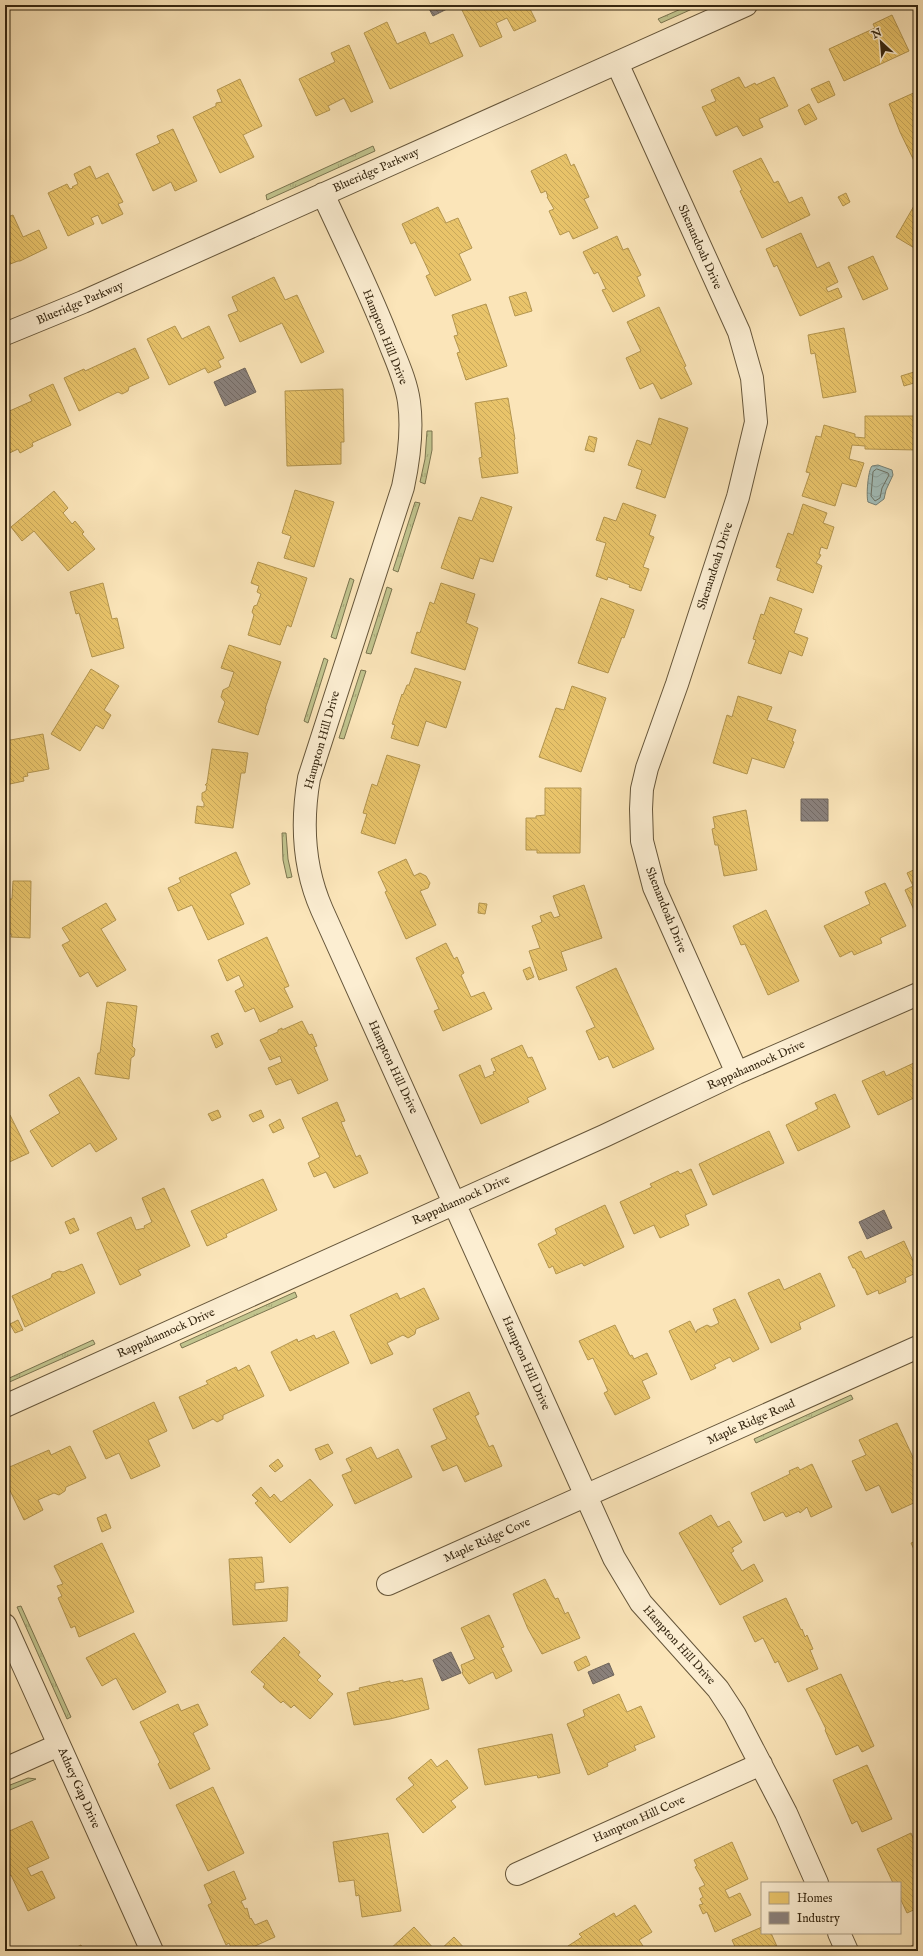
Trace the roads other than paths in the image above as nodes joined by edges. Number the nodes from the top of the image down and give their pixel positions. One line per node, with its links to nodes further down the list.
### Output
1 (746, 5): 2 (street, Blueridge Parkway)
2 (617, 63): 3 (street, Blueridge Parkway); 6 (street, Shenandoah Drive)
3 (323, 194): 4 (street, Blueridge Parkway); 7 (street, Hampton Hill Drive)
4 (5, 334)
5 (918, 994): 6 (street, Rappahannock Drive)
6 (737, 1073): 7 (street, Rappahannock Drive)
7 (455, 1202): 9 (street, Rappahannock Drive); 10 (street, Hampton Hill Drive)
8 (918, 1347): 10 (street, Maple Ridge Road)
9 (5, 1406)
10 (585, 1496): 11 (street, Maple Ridge Cove); 14 (street, Hampton Hill Drive)
11 (388, 1584)
12 (5, 1625): 13 (street, Adney Gap Drive)
13 (59, 1745): 15 (street); 19 (street, Adney Gap Drive)
14 (761, 1764): 16 (street, Hampton Hill Cove); 17 (street, Hampton Hill Drive)
15 (5, 1769)
16 (517, 1874)
17 (817, 1882)
18 (839, 1934): 20 (street)
19 (152, 1951)
20 (847, 1951)

